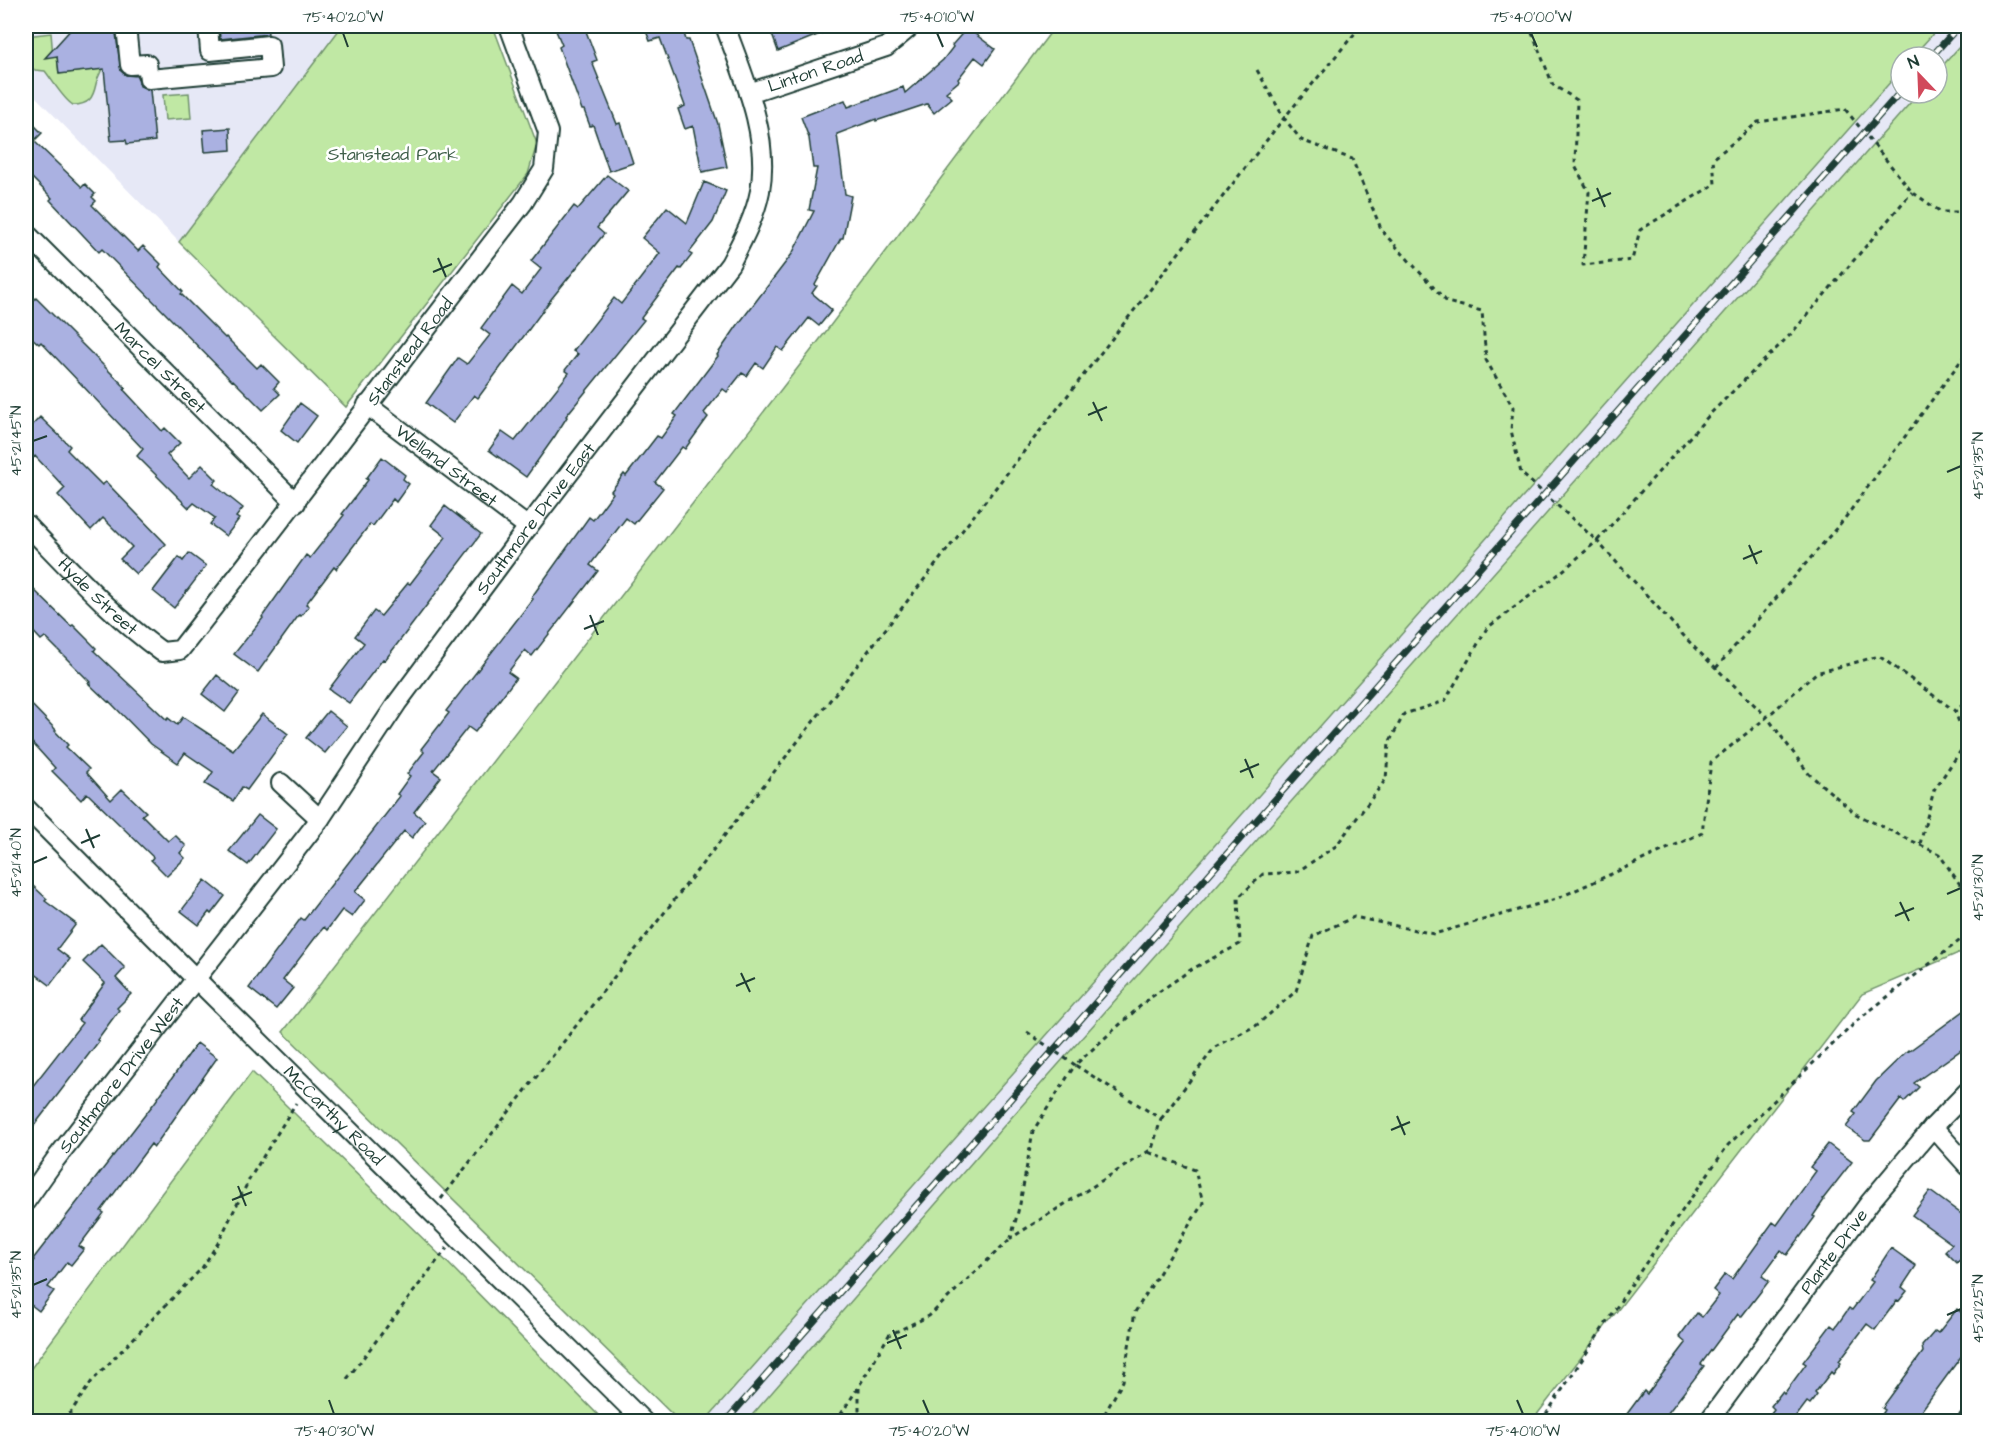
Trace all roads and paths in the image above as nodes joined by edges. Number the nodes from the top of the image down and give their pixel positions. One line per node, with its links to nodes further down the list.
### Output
1 (126, 26): 2 (street)
2 (208, 26)
3 (509, 26): 15 (street, Stanstead Road)
4 (725, 26): 9 (street, Southmore Drive East)
5 (911, 26): 9 (street, Linton Road)
6 (1361, 26): 10 (path)
7 (1525, 26): 11 (path)
8 (1257, 70): 10 (path)
9 (749, 93): 18 (street, Southmore Drive East)
10 (1284, 118): 19 (path); 40 (path)
11 (1912, 192): 12 (path); 19 (path)
12 (1968, 212)
13 (26, 233): 16 (street, Marcel Street)
14 (1968, 351): 21 (path)
15 (367, 405): 16 (street, Stanstead Road); 18 (street, Welland Street)
16 (296, 503): 20 (street, Stanstead Road)
17 (26, 524): 20 (street, Hyde Street)
18 (528, 527): 27 (street, Southmore Drive East)
19 (1597, 541): 21 (path); 33 (path)
20 (180, 650)
21 (1716, 668): 24 (path)
22 (1968, 701): 23 (path)
23 (1955, 711): 24 (path); 28 (path)
24 (1767, 717): 28 (path); 36 (path)
25 (281, 783): 27 (street)
26 (26, 808): 31 (street, McCarthy Road)
27 (320, 819): 31 (street, Southmore Drive East)
28 (1920, 844): 29 (path)
29 (1968, 896)
30 (1968, 934): 53 (path)
31 (196, 979): 34 (street, McCarthy Road); 41 (street, Southmore Drive West)
32 (1027, 1032): 33 (path)
33 (1075, 1065): 36 (path); 42 (path)
34 (306, 1087): 46 (path); 47 (street, McCarthy Road)
35 (1968, 1091): 37 (street, Plante Drive)
36 (1161, 1119): 38 (path)
37 (1933, 1127): 39 (street); 54 (street, Plante Drive)
38 (1148, 1152): 42 (path); 52 (path)
39 (1968, 1166)
40 (440, 1200)
41 (26, 1201)
42 (1011, 1238): 45 (path)
43 (448, 1247): 44 (path)
44 (346, 1379)
45 (859, 1386): 50 (path); 51 (path)
46 (64, 1422)
47 (644, 1422)
48 (807, 1422): 49 (path)
49 (826, 1422)
50 (836, 1422)
51 (860, 1422)
52 (1100, 1422)
53 (1541, 1422)
54 (1708, 1422)

